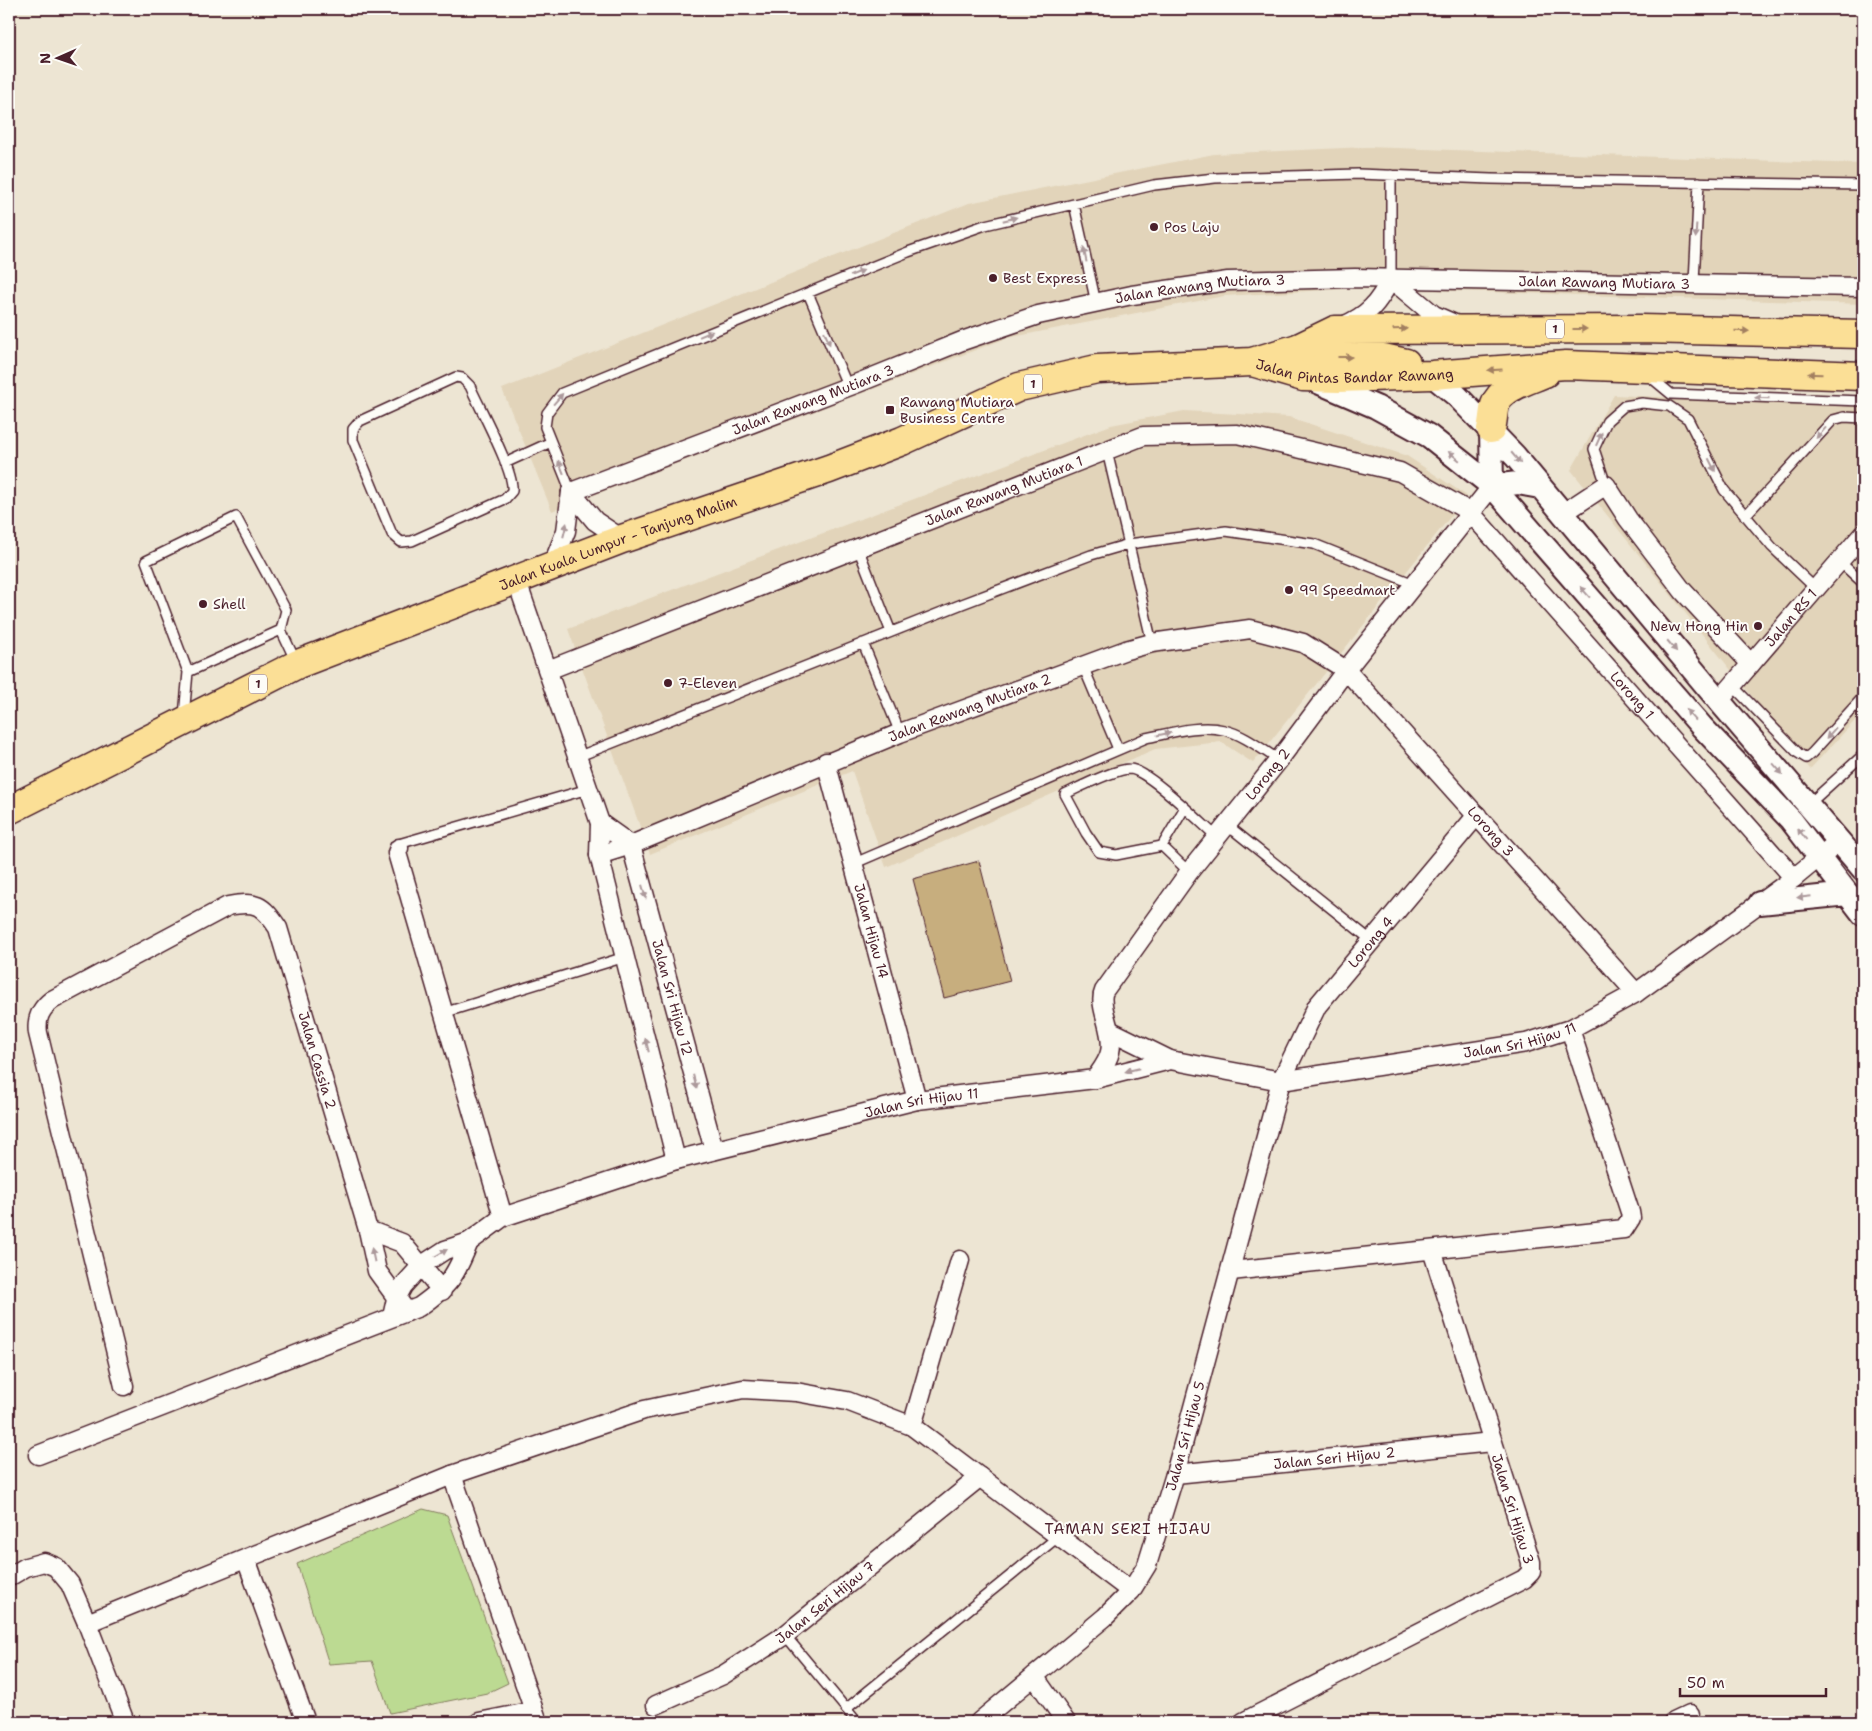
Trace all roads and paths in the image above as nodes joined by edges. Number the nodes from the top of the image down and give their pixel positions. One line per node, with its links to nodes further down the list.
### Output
1 (1391, 175): 2 (lane); 4 (lane); 5 (lane)
2 (1699, 182): 3 (lane); 6 (lane, one-way to 6)
3 (1863, 185)
4 (1074, 204): 8 (lane, one-way to 4); 9 (lane, one-way to 4)
5 (1391, 279): 6 (street, Jalan Rawang Mutiara 3); 9 (street, Jalan Rawang Mutiara 3); 10 (street); 11 (street)
6 (1694, 282): 7 (street, Jalan Rawang Mutiara 3)
7 (1863, 287)
8 (808, 293): 20 (lane, one-way to 20); 24 (lane, one-way to 8)
9 (1096, 303): 20 (street, Jalan Rawang Mutiara 3)
10 (1466, 328): 11 (main road, Jalan Pintas Bandar Rawang / 1, one-way to 10); 12 (main road, Jalan Pintas Bandar Rawang / 1, one-way to 12)
11 (1335, 330): 13 (main road, Jalan Pintas Bandar Rawang / 1)
12 (1863, 334)
13 (1298, 348): 14 (main road, Jalan Pintas Bandar Rawang / 1); 17 (main road, one-way to 17)
14 (1252, 362): 19 (main road, Jalan Pintas Bandar Rawang / 1); 35 (main road, Jalan Kuala Lumpur - Tanjung Malim / 1)
15 (1566, 365): 16 (main road, Jalan Pintas Bandar Rawang / 1); 17 (main road, Jalan Pintas Bandar Rawang / 1, one-way to 17); 23 (main road)
16 (1640, 368): 18 (main road, Jalan Pintas Bandar Rawang / 1, one-way to 16); 21 (lane, one-way to 16)
17 (1432, 374): 19 (main road, Jalan Pintas Bandar Rawang / 1); 23 (street)
18 (1863, 376)
19 (1303, 377): 28 (street, one-way to 19)
20 (848, 387): 30 (street, Jalan Rawang Mutiara 3)
21 (1863, 401)
22 (1863, 418): 33 (lane, one-way to 33)
23 (1491, 429): 28 (street); 29 (street, one-way to 29)
24 (551, 442): 26 (lane); 30 (lane, one-way to 24)
25 (1107, 451): 31 (street, Jalan Rawang Mutiara 1); 36 (lane); 37 (street, Jalan Rawang Mutiara 1)
26 (505, 463): 26 (lane)
27 (1606, 485): 32 (street); 33 (lane, one-way to 33); 49 (street)
28 (1492, 486): 29 (street); 31 (street, Lorong 2); 75 (street, one-way to 28)
29 (1540, 487): 32 (street)
30 (571, 492): 35 (street); 39 (street, one-way to 30)
31 (1470, 512): 42 (street, Lorong 2); 79 (street, Lorong 1)
32 (1562, 514): 54 (street, one-way to 54)
33 (1745, 516): 43 (lane)
34 (1863, 534): 38 (street, Jalan RS 1)
35 (622, 539): 39 (main road, Jalan Kuala Lumpur - Tanjung Malim / 1)
36 (1129, 544): 42 (lane); 45 (lane); 47 (lane)
37 (858, 548): 45 (lane); 51 (street, Jalan Rawang Mutiara 1)
38 (1839, 561): 41 (lane); 43 (street, Jalan RS 1)
39 (552, 566): 40 (main road, Jalan Kuala Lumpur - Tanjung Malim / 1)
40 (516, 579): 48 (main road, Jalan Kuala Lumpur - Tanjung Malim / 1); 51 (street)
41 (1863, 582)
42 (1414, 584): 52 (street, Lorong 2)
43 (1816, 588): 49 (street, Jalan RS 1)
44 (281, 630): 48 (lane); 53 (lane); 53 (lane)
45 (892, 632): 46 (lane)
46 (863, 643): 57 (lane); 60 (lane)
47 (1152, 643): 50 (street, Jalan Rawang Mutiara 2); 52 (street, Jalan Rawang Mutiara 2)
48 (298, 664): 56 (main road, Jalan Kuala Lumpur - Tanjung Malim / 1)
49 (1751, 664): 54 (street, Jalan RS 1)
50 (1083, 666): 57 (street, Jalan Rawang Mutiara 2); 58 (lane)
51 (548, 670): 60 (street)
52 (1346, 670): 61 (street, Lorong 2); 67 (street, Lorong 3)
53 (188, 672): 56 (lane)
54 (1726, 693): 55 (lane, one-way to 54); 64 (street, one-way to 64)
55 (1863, 697)
56 (183, 721): 66 (main road, Jalan Kuala Lumpur - Tanjung Malim / 1)
57 (900, 733): 62 (street, Jalan Rawang Mutiara 2)
58 (1118, 749): 61 (lane, one-way to 61); 76 (lane)
59 (1863, 755): 64 (lane)
60 (577, 757): 63 (street)
61 (1279, 760): 69 (street, Lorong 2)
62 (826, 762): 71 (street, Jalan Rawang Mutiara 2); 76 (street, Jalan Hijau 14)
63 (588, 789): 68 (street); 73 (lane)
64 (1809, 804): 70 (street)
65 (1184, 809): 69 (lane); 72 (lane); 72 (lane)
66 (9, 810)
67 (1477, 815): 83 (street, Lorong 4); 85 (street, Lorong 3)
68 (600, 823): 71 (street); 74 (street)
69 (1222, 831): 78 (street, Lorong 2); 83 (lane)
70 (1840, 840): 75 (street, Jalan Sri Hijau 11); 77 (street)
71 (631, 845): 74 (street, Jalan Rawang Mutiara 2); 93 (street, Jalan Sri Hijau 12, one-way to 93)
72 (1162, 846): 78 (lane)
73 (399, 848): 86 (street)
74 (599, 855): 84 (street)
75 (1819, 857): 79 (street, Jalan Sri Hijau 11); 80 (street)
76 (855, 863): 92 (street, Jalan Hijau 14)
77 (1863, 869)
78 (1188, 872): 88 (street, Lorong 2)
79 (1794, 878): 81 (street, Jalan Sri Hijau 11)
80 (1848, 894): 81 (street, one-way to 81); 82 (street)
81 (1760, 903): 85 (street, Jalan Sri Hijau 11)
82 (1863, 914)
83 (1372, 940): 91 (street, Lorong 4)
84 (625, 957): 86 (lane); 94 (street, one-way to 84)
85 (1636, 993): 87 (street, Jalan Sri Hijau 11)
86 (443, 1013): 95 (street)
87 (1570, 1029): 91 (street, Jalan Sri Hijau 11); 98 (street)
88 (1111, 1031): 89 (street, Jalan Sri Hijau 11); 90 (street, Lorong 2)
89 (1170, 1060): 90 (street, Jalan Sri Hijau 11, one-way to 90); 91 (street, Jalan Sri Hijau 11)
90 (1095, 1079): 92 (street, Jalan Sri Hijau 11)
91 (1281, 1081): 101 (street, Jalan Sri Hijau 5)
92 (917, 1100): 93 (street, Jalan Sri Hijau 11)
93 (714, 1150): 94 (street, Jalan Sri Hijau 11)
94 (676, 1160): 95 (street, Jalan Sri Hijau 11)
95 (503, 1217): 97 (street, Jalan Sri Hijau 11)
96 (368, 1230): 100 (street); 103 (street, Jalan Cassia 2, one-way to 96); 104 (street, Jalan Cassia 2)
97 (469, 1242): 100 (street, one-way to 97); 102 (street)
98 (1432, 1250): 101 (street); 106 (street, Jalan Sri Hijau 3)
99 (960, 1260): 105 (street)
100 (422, 1265): 102 (street); 103 (street)
101 (1231, 1271): 108 (street, Jalan Sri Hijau 5)
102 (442, 1291): 103 (street)
103 (398, 1309): 107 (street)
104 (124, 1386)
105 (912, 1426): 109 (street); 110 (street)
106 (1492, 1442): 108 (street, Jalan Seri Hijau 2); 128 (street, Jalan Sri Hijau 3)
107 (38, 1455)
108 (1175, 1474): 114 (street, Jalan Sri Hijau 5)
109 (452, 1475): 112 (street); 121 (street)
110 (980, 1477): 111 (street); 116 (street, Jalan Seri Hijau 7)
111 (1059, 1536): 114 (street); 119 (lane)
112 (246, 1559): 115 (street); 123 (street)
113 (9, 1577): 115 (street)
114 (1132, 1591): 117 (street, Jalan Sri Hijau 5)
115 (87, 1622): 122 (street)
116 (785, 1635): 118 (street, Jalan Seri Hijau 7); 119 (lane)
117 (1034, 1676): 126 (street, Jalan Sri Hijau 5); 127 (street)
118 (656, 1705)
119 (846, 1709): 125 (lane)
120 (1690, 1714): 129 (street)
121 (536, 1717): 124 (street)
122 (126, 1722)
123 (306, 1722)
124 (479, 1722)
125 (857, 1722)
126 (979, 1722)
127 (1066, 1722)
128 (1243, 1722)
129 (1673, 1722)

